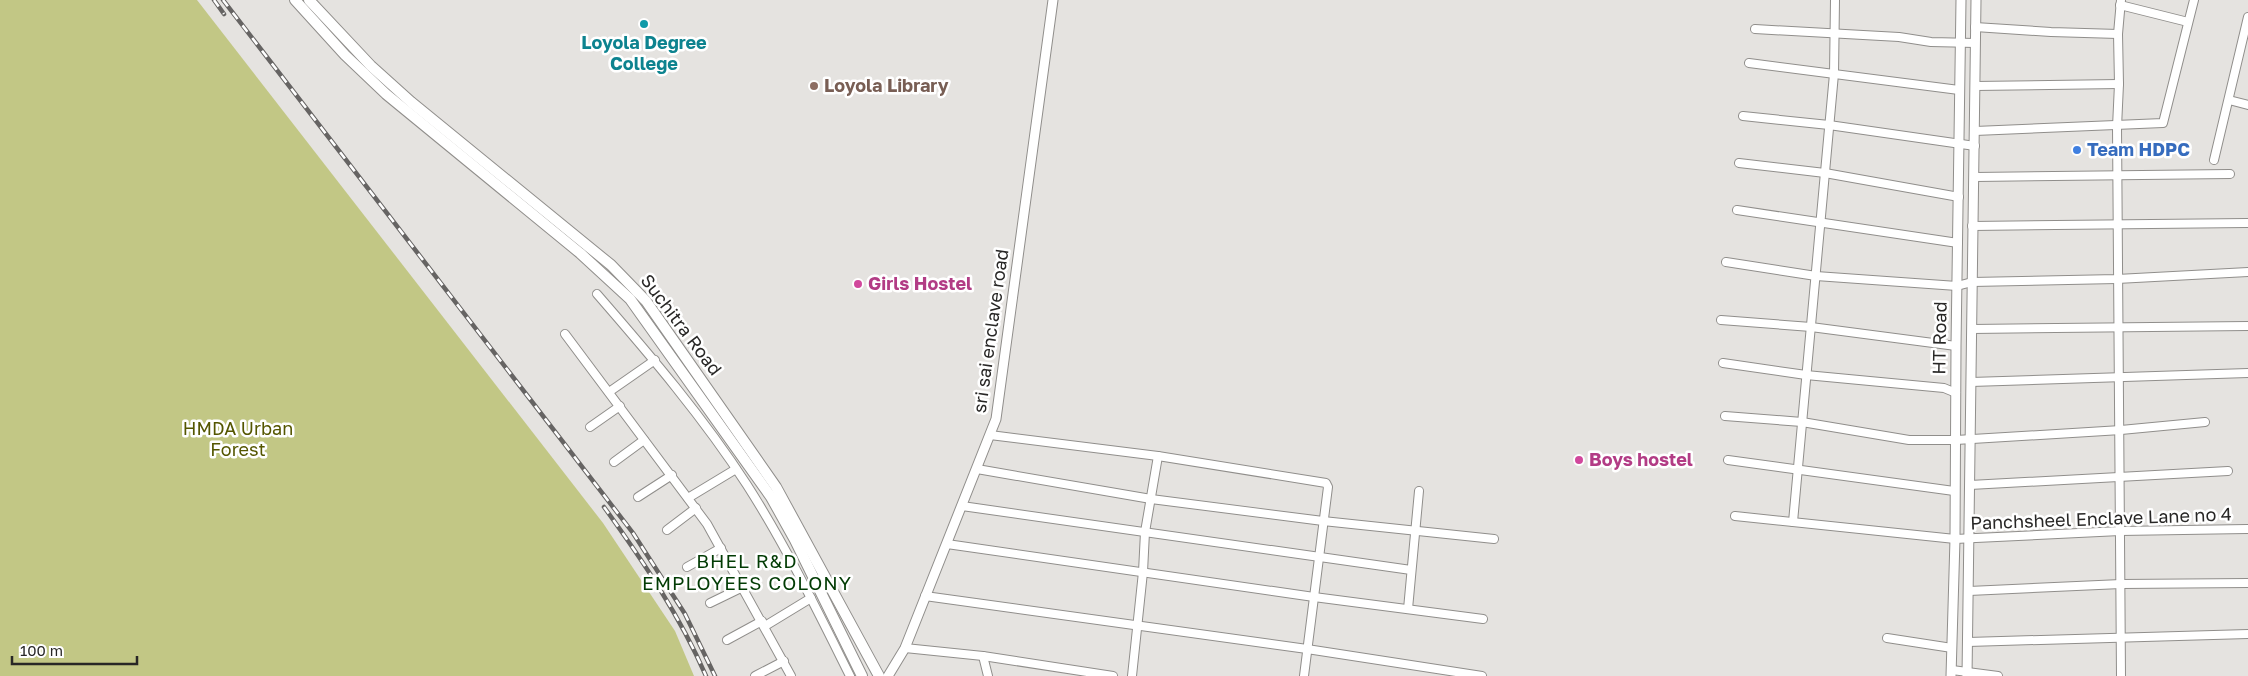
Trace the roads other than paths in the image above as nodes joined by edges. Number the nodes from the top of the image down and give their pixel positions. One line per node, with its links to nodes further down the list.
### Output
1 (295, 0): 44 (main road, Suchitra Road)
2 (309, 0): 44 (main road, Suchitra Road)
3 (1053, 0): 73 (street, sri sai enclave road)
4 (1835, 0): 13 (street)
5 (1962, 0): 15 (street, HT Road)
6 (1976, 0): 11 (street, HT Road)
7 (2194, 0): 10 (street)
8 (2121, 3): 10 (street); 14 (street)
9 (2248, 17): 17 (street)
10 (2188, 22): 27 (street)
11 (1975, 27): 14 (street); 16 (street, HT Road)
12 (1755, 29): 13 (street)
13 (1835, 33): 15 (street); 19 (street)
14 (2118, 34): 20 (street)
15 (1960, 43): 16 (street); 22 (street, HT Road)
16 (1975, 43): 21 (street, HT Road)
17 (2245, 43): 23 (street)
18 (1749, 63): 19 (street)
19 (1834, 74): 22 (street); 26 (street)
20 (2119, 84): 21 (street); 27 (street)
21 (1975, 86): 28 (street, HT Road)
22 (1959, 90): 29 (street, HT Road)
23 (2229, 100): 24 (street); 31 (street)
24 (2248, 105)
25 (1744, 116): 26 (street)
26 (1829, 125): 29 (street); 33 (street)
27 (2117, 127): 28 (street); 35 (street)
28 (1975, 131): 30 (street, HT Road)
29 (1960, 144): 30 (street); 37 (street, HT Road)
30 (1975, 146): 36 (street, HT Road)
31 (2214, 160)
32 (1740, 164): 33 (street)
33 (1825, 174): 37 (street); 39 (street)
34 (2230, 174): 35 (street)
35 (2118, 176): 36 (street); 40 (street)
36 (1975, 177): 42 (street, HT Road)
37 (1959, 197): 43 (street, HT Road)
38 (1736, 210): 39 (street)
39 (1820, 224): 43 (street); 47 (street)
40 (2118, 224): 41 (street); 42 (street); 48 (street)
41 (2247, 224)
42 (1972, 226): 49 (street, HT Road)
43 (1958, 243): 50 (street, HT Road)
44 (583, 250): 138 (main road, Suchitra Road); 139 (main road, Suchitra Road)
45 (1726, 262): 47 (street)
46 (2248, 272): 48 (street)
47 (1816, 276): 50 (street); 55 (street)
48 (2117, 279): 49 (street); 53 (street)
49 (1972, 282): 50 (street); 56 (street, HT Road)
50 (1957, 286): 58 (street, HT Road)
51 (597, 294): 59 (street)
52 (1721, 320): 55 (street)
53 (2118, 326): 54 (street); 56 (street); 63 (street)
54 (2248, 326)
55 (1810, 327): 58 (street); 62 (street)
56 (1972, 329): 64 (street, HT Road)
57 (565, 334): 65 (street)
58 (1956, 346): 66 (street, HT Road)
59 (655, 360): 65 (street); 80 (street)
60 (1723, 363): 62 (street)
61 (2248, 374): 63 (street)
62 (1806, 375): 66 (street); 69 (street)
63 (2120, 379): 64 (street); 72 (street)
64 (1971, 382): 74 (street, HT Road)
65 (609, 392): 67 (street)
66 (1956, 393): 76 (street, HT Road)
67 (620, 406): 71 (street); 75 (street)
68 (1725, 416): 69 (street)
69 (1802, 422): 76 (street); 82 (street)
70 (2205, 422): 72 (street)
71 (590, 427)
72 (2121, 430): 74 (street); 85 (street)
73 (990, 435): 77 (street); 81 (street, sri sai enclave road)
74 (1970, 438): 76 (street); 86 (street, HT Road)
75 (644, 440): 79 (street); 84 (street)
76 (1956, 440): 88 (street, HT Road)
77 (1158, 456): 91 (street); 95 (street)
78 (1728, 460): 82 (street)
79 (614, 462)
80 (736, 469): 90 (street); 117 (street)
81 (977, 469): 91 (street); 92 (street, sri sai enclave road)
82 (1798, 469): 88 (street); 96 (street)
83 (2228, 471): 85 (street)
84 (672, 475): 89 (street); 90 (street)
85 (2119, 476): 86 (street); 99 (street)
86 (1970, 485): 104 (street, HT Road)
87 (1419, 491): 101 (street)
88 (1954, 491): 103 (street, HT Road)
89 (638, 497)
90 (688, 498): 93 (street)
91 (1151, 499): 95 (street); 100 (street)
92 (962, 506): 100 (street); 105 (street, sri sai enclave road)
93 (696, 508): 98 (street); 106 (street)
94 (1735, 516): 96 (street, Panchsheel Enclave Lane no 4)
95 (1323, 521): 101 (street); 107 (street)
96 (1792, 522): 103 (street, Panchsheel Enclave Lane no 4)
97 (2247, 529): 99 (street, Panchsheel Enclave Lane no 4)
98 (667, 530)
99 (2120, 531): 104 (street, Panchsheel Enclave Lane no 4); 112 (street)
100 (1145, 532): 107 (street); 110 (street)
101 (1414, 532): 102 (street); 109 (street)
102 (1494, 539)
103 (1955, 539): 104 (street, Panchsheel Enclave Lane no 4); 129 (street, HT Road)
104 (1970, 539): 114 (street, HT Road)
105 (947, 544): 110 (street); 115 (street, sri sai enclave road)
106 (720, 548): 108 (street); 113 (street)
107 (1318, 557): 109 (street); 116 (street)
108 (687, 567)
109 (1411, 570): 119 (street)
110 (1143, 572): 116 (street); 122 (street)
111 (2248, 583): 112 (street)
112 (2121, 584): 114 (street); 124 (street)
113 (743, 587): 118 (street); 121 (street)
114 (1969, 591): 127 (street, HT Road)
115 (925, 596): 122 (street); 128 (street, sri sai enclave road)
116 (1314, 597): 119 (street); 130 (street)
117 (811, 598): 121 (street); 137 (street)
118 (710, 603)
119 (1408, 609): 120 (street)
120 (1483, 619)
121 (764, 624): 126 (street); 132 (street)
122 (1136, 626): 130 (street); 143 (street)
123 (2248, 634): 124 (street)
124 (2122, 636): 127 (street); 148 (street)
125 (1887, 638): 129 (street)
126 (727, 640)
127 (1968, 642): 134 (street, HT Road)
128 (905, 648): 131 (street); 140 (street, sri sai enclave road)
129 (1952, 648): 133 (street, HT Road)
130 (1307, 649): 144 (street); 145 (street)
131 (983, 656): 141 (street); 142 (street)
132 (784, 661): 135 (street); 136 (street)
133 (1951, 673): 134 (street)
134 (1967, 674): 147 (street)
135 (755, 676)
136 (792, 676)
137 (850, 676)
138 (862, 676)
139 (879, 676)
140 (888, 676)
141 (988, 676)
142 (1112, 676)
143 (1132, 676)
144 (1304, 676)
145 (1474, 676): 146 (street)
146 (1482, 676)
147 (1998, 676)
148 (2121, 676)

